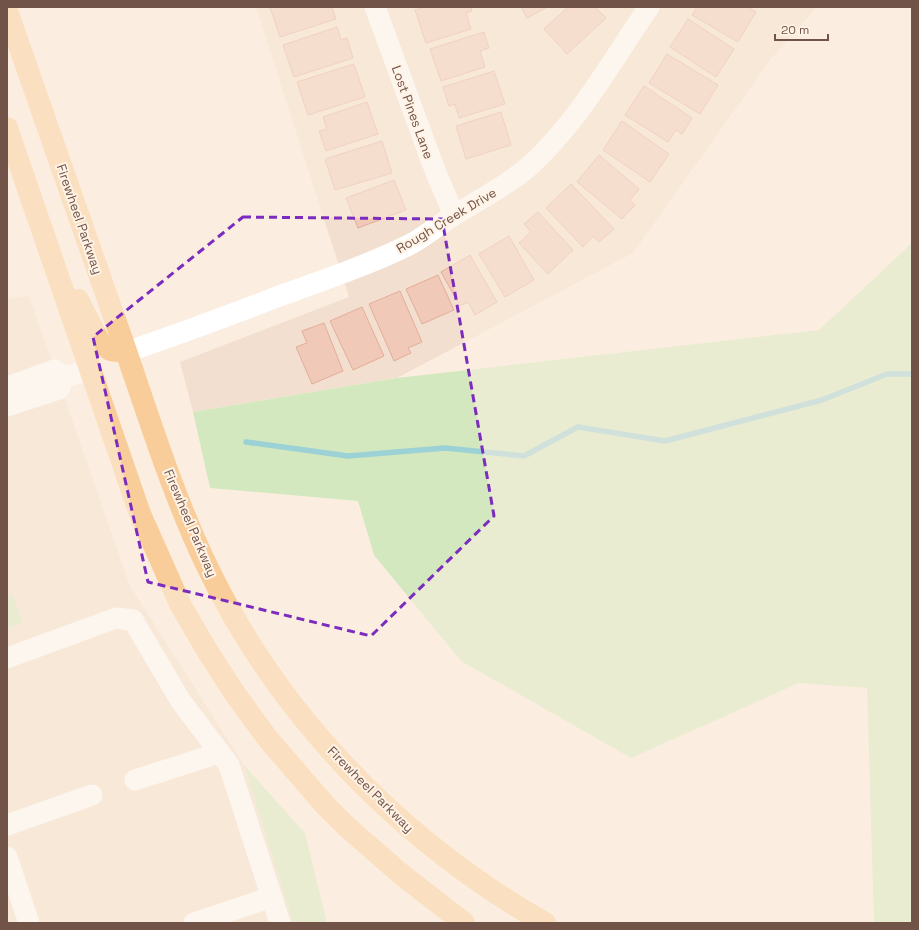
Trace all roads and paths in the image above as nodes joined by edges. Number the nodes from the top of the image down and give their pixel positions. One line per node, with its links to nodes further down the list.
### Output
1 (375, 7): 6 (street, Lost Pines Lane)
2 (649, 7): 6 (street, Rough Creek Drive)
3 (7, 11): 7 (main road, Firewheel Parkway)
4 (7, 128): 5 (main road)
5 (36, 215): 7 (main road); 8 (main road)
6 (454, 215): 7 (street, Rough Creek Drive)
7 (126, 352): 23 (main road, Firewheel Parkway)
8 (90, 370): 9 (street); 22 (main road)
9 (64, 377): 10 (street); 11 (street)
10 (7, 387)
11 (7, 406)
12 (7, 658): 13 (street)
13 (219, 753): 14 (street); 18 (street)
14 (135, 780)
15 (92, 795): 16 (street)
16 (7, 825)
17 (7, 857): 19 (street)
18 (272, 897): 20 (street); 21 (street)
19 (29, 923)
20 (194, 923)
21 (280, 923)
22 (464, 923)
23 (545, 923)

